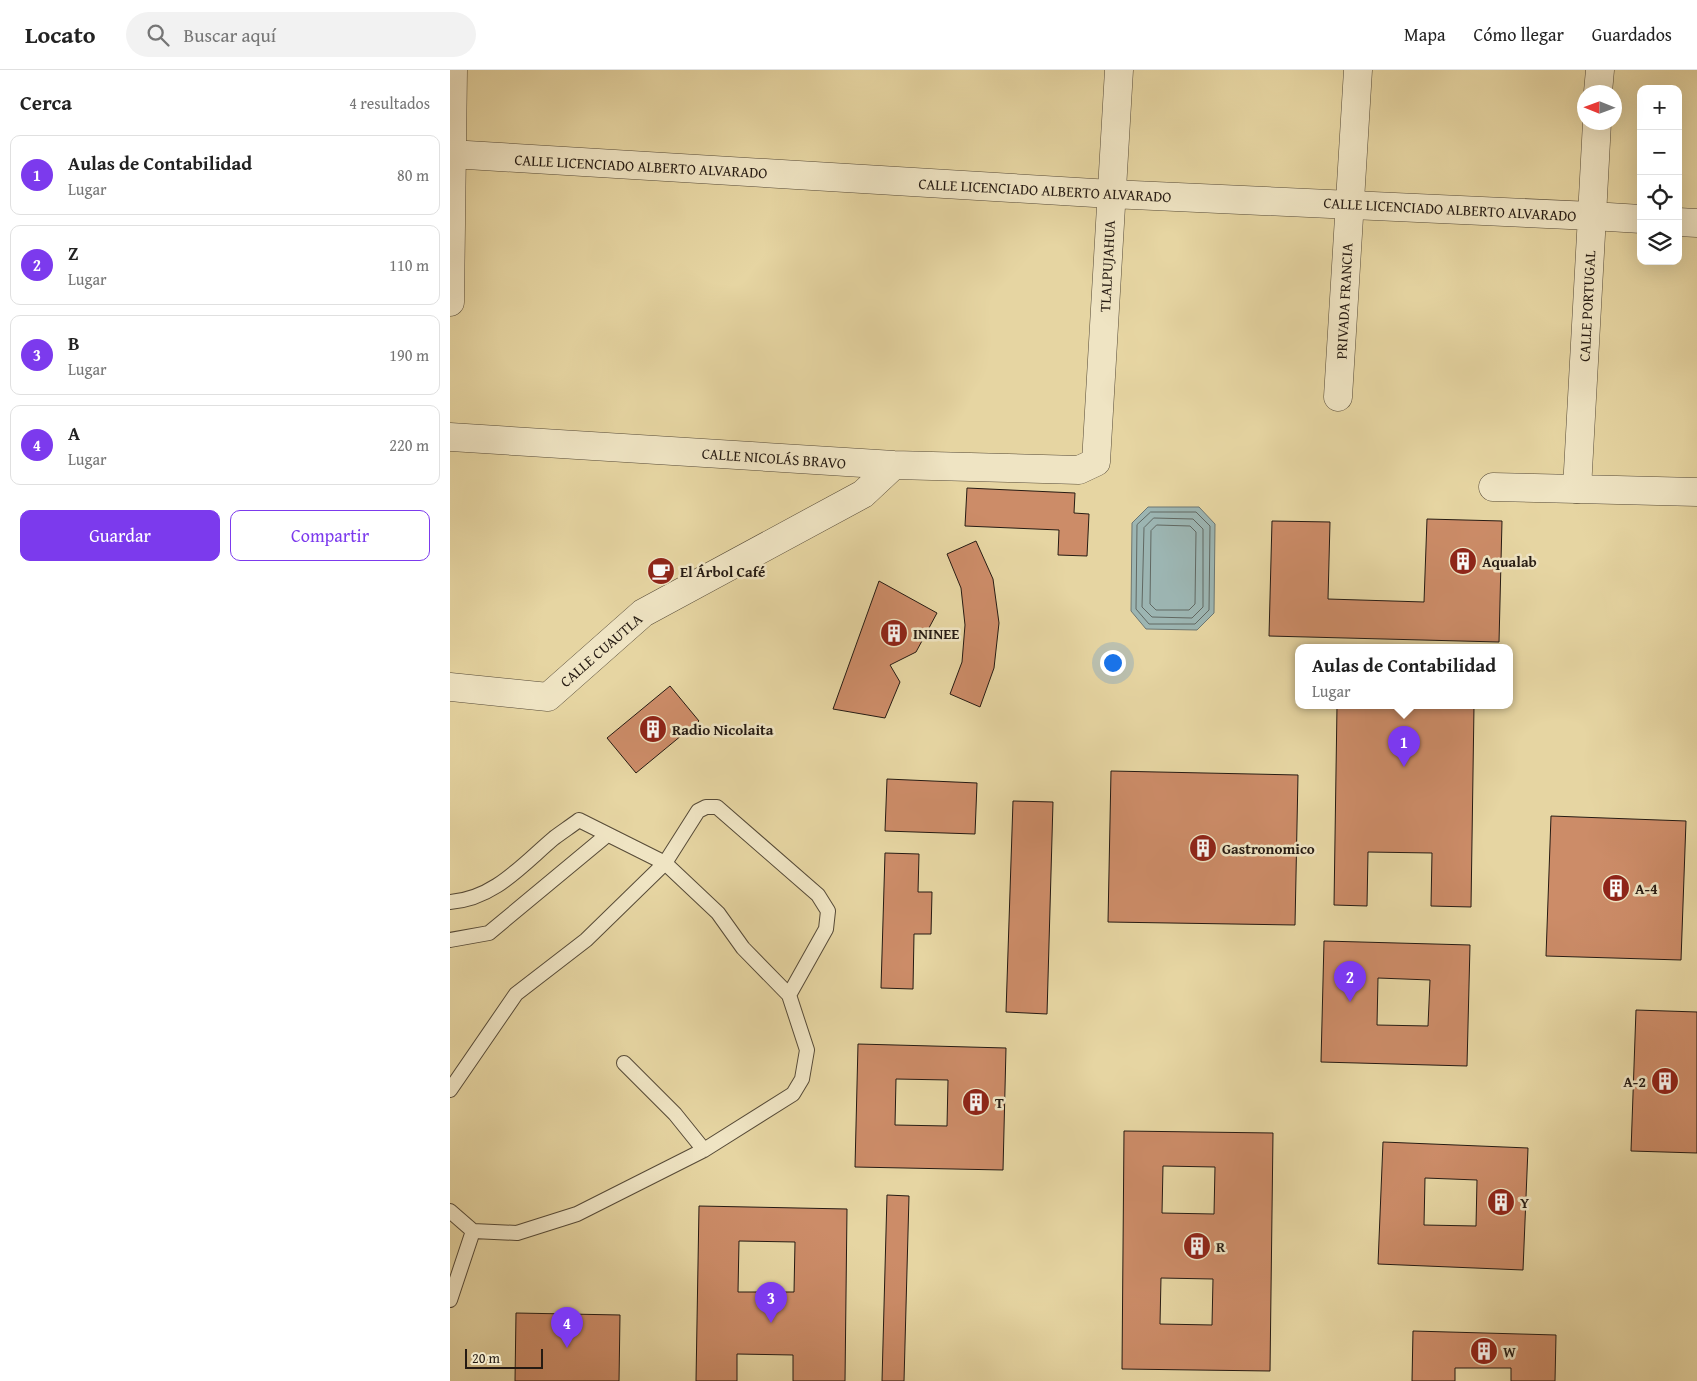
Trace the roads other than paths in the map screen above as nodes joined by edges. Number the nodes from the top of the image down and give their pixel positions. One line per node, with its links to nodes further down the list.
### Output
1 (453, 70): 7 (street)
2 (1119, 70): 8 (street, TLALPUJAHUA)
3 (1358, 70): 9 (street, PRIVADA FRANCIA)
4 (1600, 70): 5 (street)
5 (1599, 85)
6 (1597, 130): 10 (street, CALLE PORTUGAL)
7 (451, 154): 8 (street, CALLE LICENCIADO ALBERTO ALVARADO); 14 (street)
8 (1112, 194): 9 (street, CALLE LICENCIADO ALBERTO ALVARADO); 17 (street, TLALPUJAHUA)
9 (1350, 204): 10 (street, CALLE LICENCIADO ALBERTO ALVARADO); 15 (street, PRIVADA FRANCIA)
10 (1592, 216): 11 (street, CALLE LICENCIADO ALBERTO ALVARADO); 20 (street, CALLE PORTUGAL)
11 (1637, 219)
12 (1682, 222): 13 (street)
13 (1697, 223)
14 (450, 302)
15 (1338, 397)
16 (450, 437): 18 (street, CALLE NICOLÁS BRAVO)
17 (1096, 462): 18 (street, CALLE NICOLÁS BRAVO)
18 (894, 465): 22 (street, CALLE CUAUTLA)
19 (1493, 487): 20 (street)
20 (1577, 489): 21 (street)
21 (1697, 492)
22 (450, 687)
23 (607, 835): 24 (lane); 25 (lane); 26 (lane)
24 (665, 863): 27 (lane); 27 (lane); 29 (lane)
25 (450, 902)
26 (450, 940)
27 (789, 995): 30 (lane)
28 (624, 1063): 30 (lane)
29 (450, 1090)
30 (704, 1150): 32 (lane)
31 (450, 1211): 32 (lane)
32 (474, 1231): 33 (lane)
33 (450, 1300)

